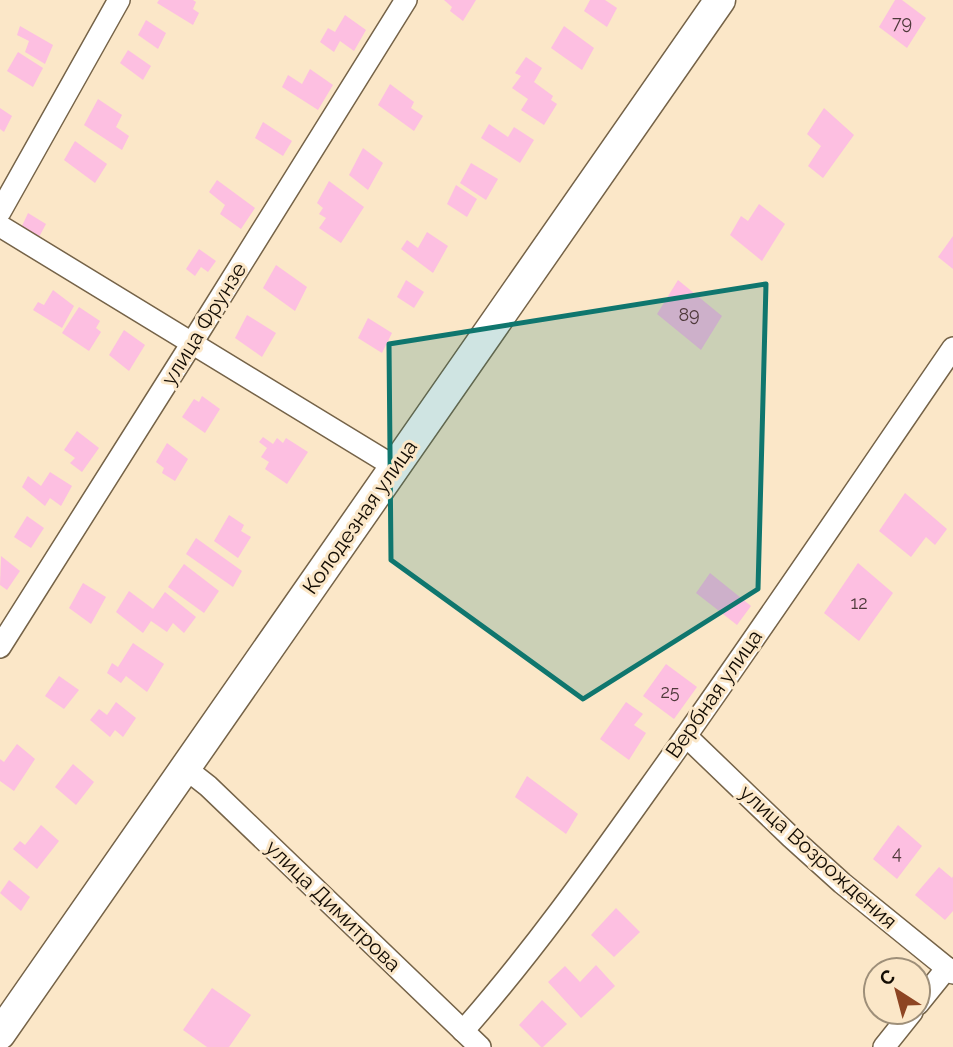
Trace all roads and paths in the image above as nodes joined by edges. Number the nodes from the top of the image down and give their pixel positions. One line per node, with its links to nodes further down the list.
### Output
1 (119, 0): 4 (street)
2 (406, 0): 6 (street, улица Фрунзе)
3 (720, 0): 8 (main road, Колодезная улица)
4 (0, 212)
5 (0, 226): 6 (street)
6 (192, 343): 8 (street); 9 (street, улица Фрунзе)
7 (953, 348): 10 (street, Вербная улица)
8 (395, 467): 11 (main road, Колодезная улица)
9 (0, 646)
10 (686, 736): 12 (street, улица Возрождения); 15 (street, Вербная улица)
11 (185, 768): 15 (street, улица Димитрова); 16 (main road, Колодезная улица)
12 (950, 970): 13 (street)
13 (932, 989)
14 (901, 1026): 18 (street)
15 (463, 1031): 17 (street, улица Димитрова)
16 (0, 1034)
17 (480, 1047)
18 (884, 1047)

